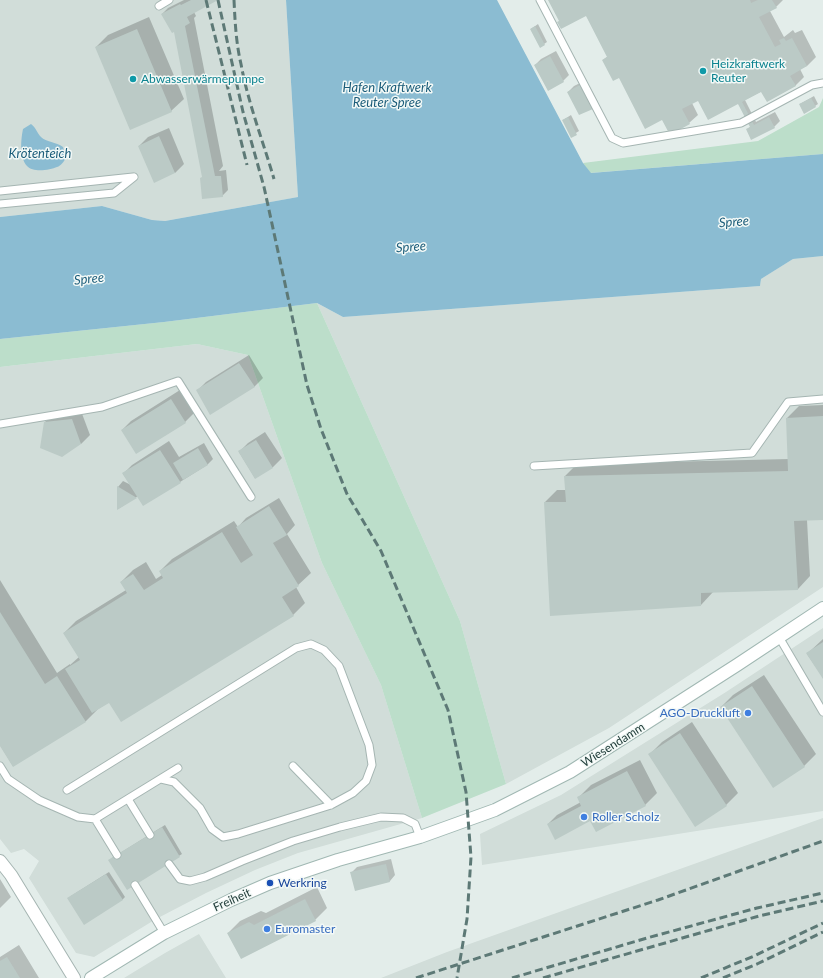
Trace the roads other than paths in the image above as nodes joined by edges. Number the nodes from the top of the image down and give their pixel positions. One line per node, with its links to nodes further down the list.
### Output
1 (169, 0): 3 (lane)
2 (540, 0): 4 (lane)
3 (159, 6)
4 (823, 83)
5 (0, 191): 6 (lane)
6 (0, 204)
7 (823, 399): 9 (lane)
8 (0, 424): 10 (lane)
9 (534, 466)
10 (251, 497)
11 (823, 608): 12 (street, Wiesendamm)
12 (779, 637): 13 (lane); 23 (street, Wiesendamm)
13 (823, 712)
14 (0, 766): 21 (lane)
15 (293, 766): 20 (lane)
16 (178, 768): 17 (lane)
17 (161, 779): 19 (lane); 20 (lane)
18 (66, 790): 20 (lane)
19 (128, 799): 21 (lane); 22 (lane)
20 (331, 805)
21 (95, 819): 24 (lane)
22 (150, 835)
23 (425, 835): 26 (lane); 28 (street, Freiheit)
24 (116, 855)
25 (0, 861): 29 (street)
26 (169, 864)
27 (135, 885): 28 (lane)
28 (164, 933): 30 (street, Freiheit)
29 (74, 978)
30 (91, 978)

